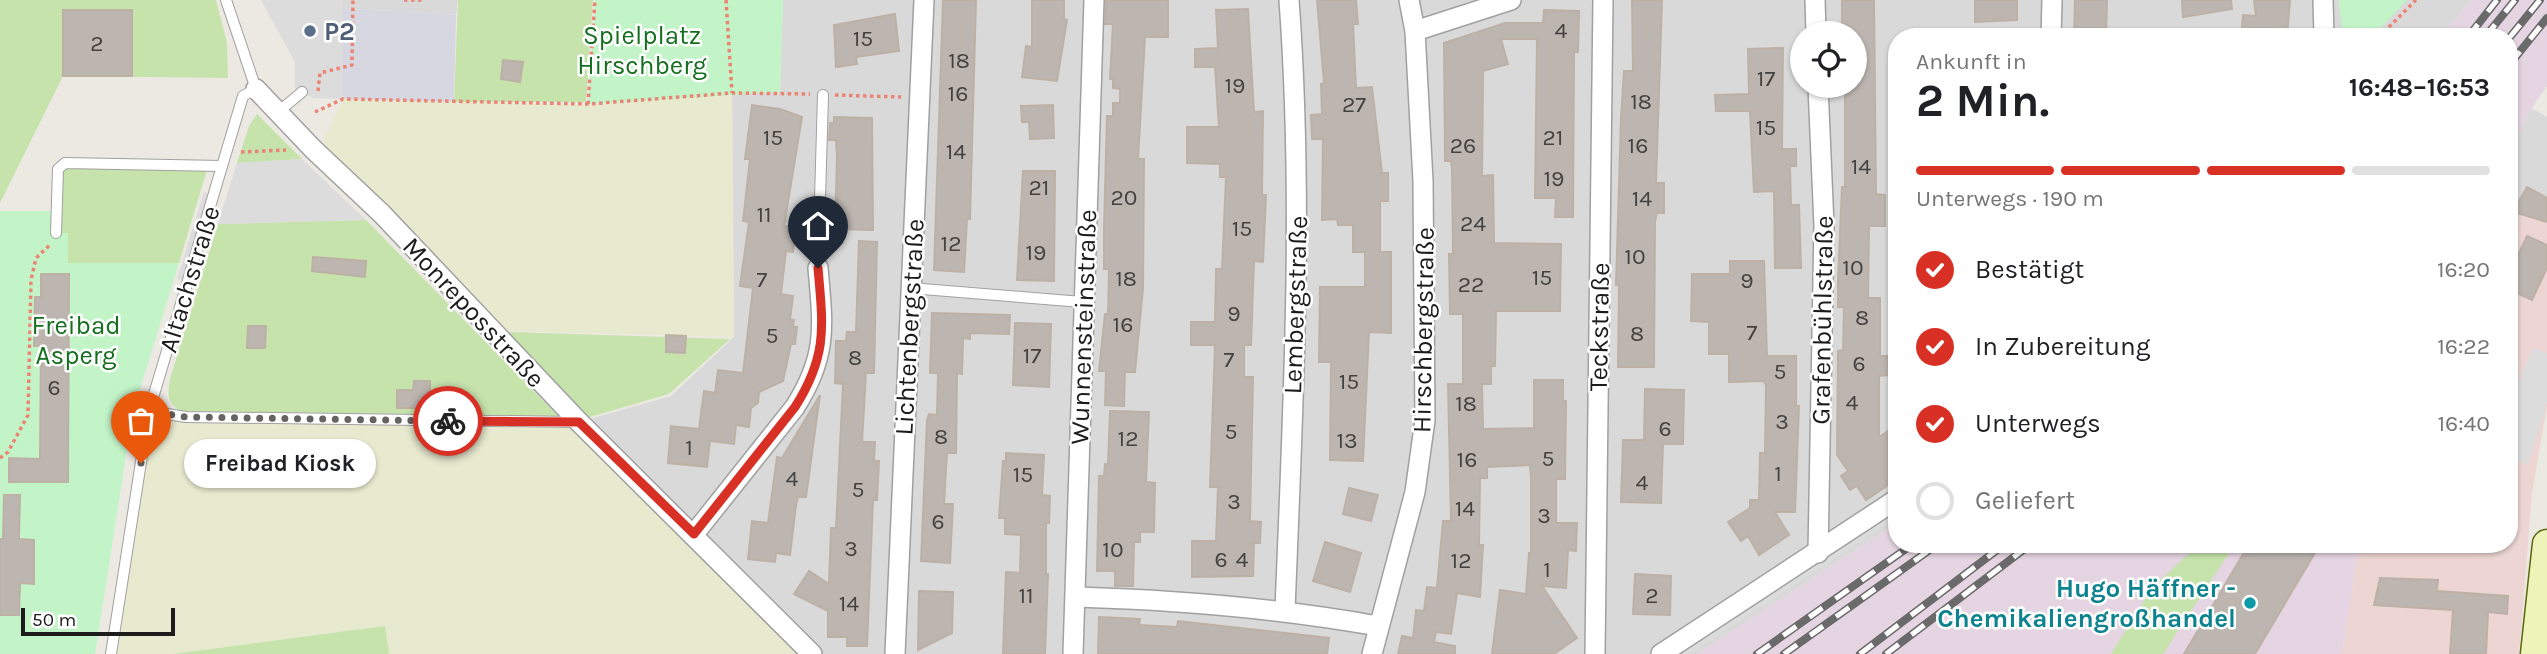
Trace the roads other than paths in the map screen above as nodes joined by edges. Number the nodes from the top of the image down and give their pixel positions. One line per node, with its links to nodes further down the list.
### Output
1 (226, 0): 15 (lane)
2 (924, 0): 23 (street, Lichtenbergstraße)
3 (1094, 0): 24 (street, Wunnensteinstraße)
4 (1289, 0): 32 (street, Lembergstraße)
5 (1409, 0): 14 (street, Hirschbergstraße)
6 (1511, 0): 14 (street)
7 (1603, 0): 39 (street, Teckstraße)
8 (1815, 0): 11 (street)
9 (2052, 0): 12 (street)
10 (2323, 0): 13 (street)
11 (1816, 21)
12 (2051, 28)
13 (2324, 28)
14 (1415, 31): 33 (street, Hirschbergstraße)
15 (256, 89): 19 (street, Monreposstraße); 20 (lane, Altachstraße)
16 (302, 92): 19 (lane)
17 (822, 95): 22 (lane)
18 (1819, 98): 30 (street, Grafenbühlstraße)
19 (278, 112): 26 (street, Monreposstraße)
20 (222, 166): 21 (lane); 25 (lane, Altachstraße)
21 (55, 233)
22 (818, 268): 28 (street)
23 (911, 288): 24 (lane); 36 (street, Lichtenbergstraße)
24 (1082, 302): 31 (street, Wunnensteinstraße)
25 (149, 411): 26 (lane); 34 (lane, Altachstraße)
26 (579, 422): 28 (street, Monreposstraße)
27 (1888, 505): 30 (street)
28 (694, 534): 35 (street, Monreposstraße)
29 (2547, 544): 41 (main road)
30 (1818, 553): 40 (street)
31 (1076, 597): 32 (street); 37 (street, Wunnensteinstraße)
32 (1285, 610): 33 (street)
33 (1378, 626): 38 (street, Hirschbergstraße)
34 (111, 654)
35 (812, 654)
36 (895, 654)
37 (1073, 654)
38 (1372, 654)
39 (1595, 654)
40 (1661, 654)
41 (2535, 654)

